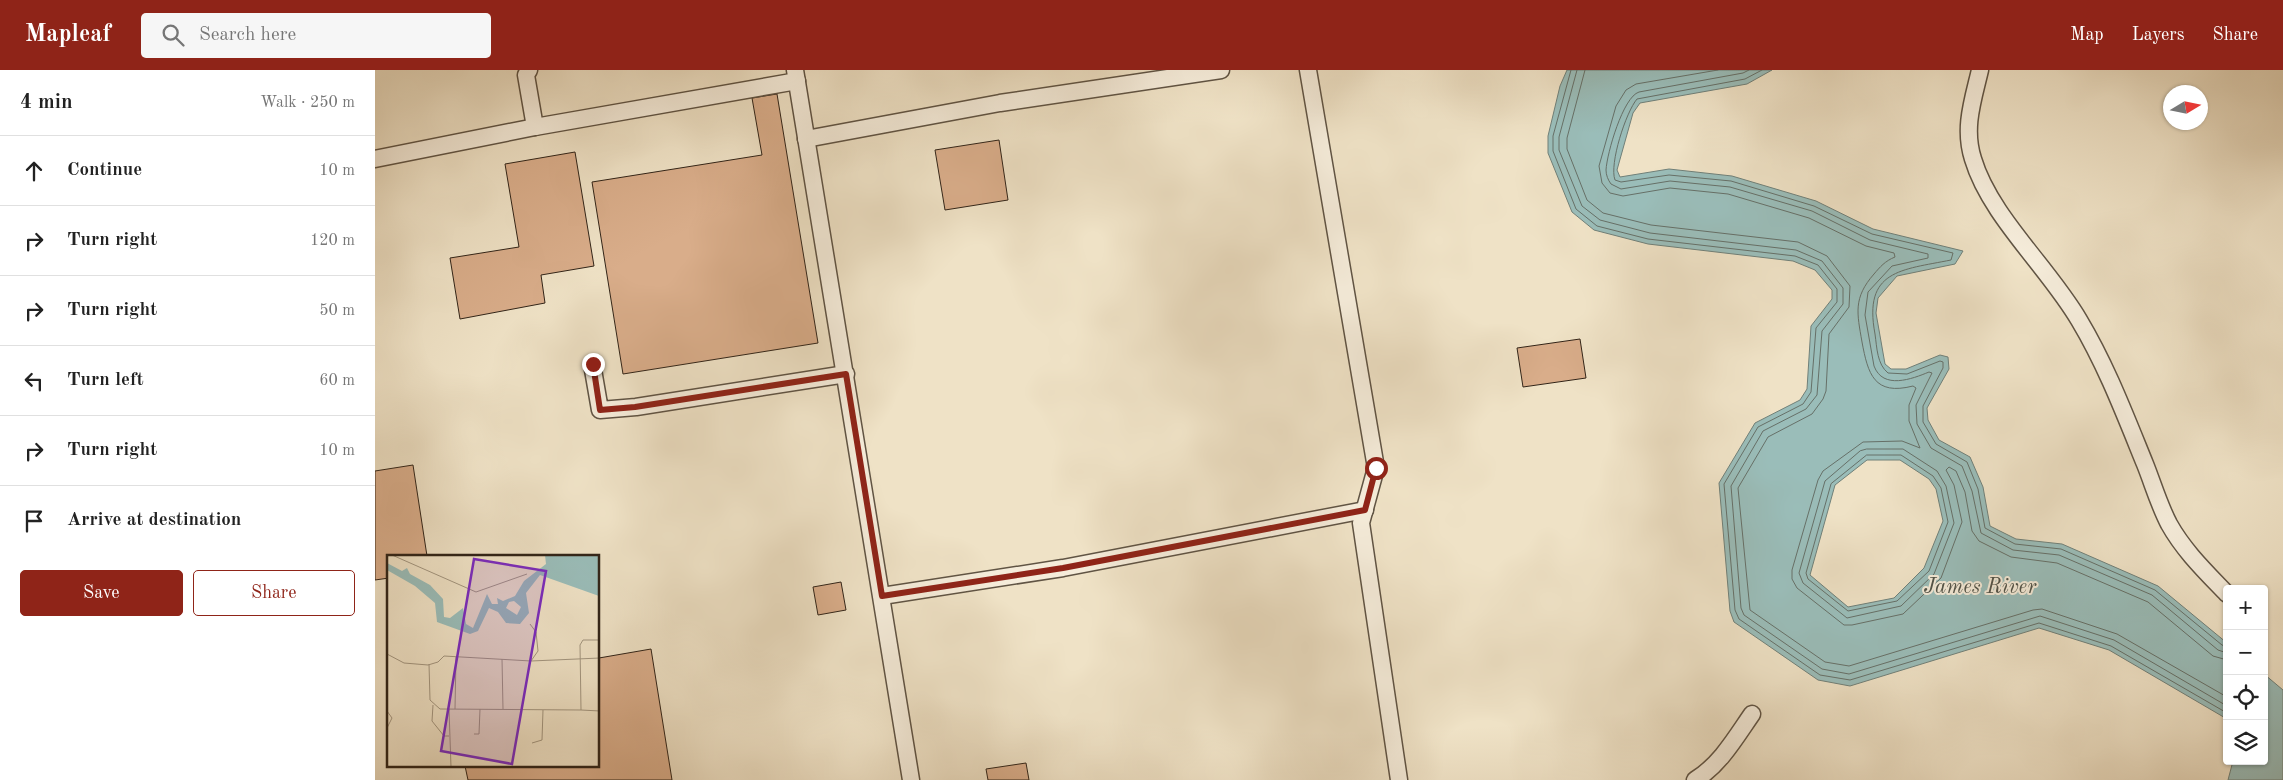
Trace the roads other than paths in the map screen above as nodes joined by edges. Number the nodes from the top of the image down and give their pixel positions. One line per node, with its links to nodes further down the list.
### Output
1 (529, 70): 6 (lane)
2 (1221, 70): 7 (lane)
3 (1308, 70): 11 (lane)
4 (1980, 70): 12 (lane)
5 (796, 76): 6 (lane); 7 (lane)
6 (535, 127): 8 (lane)
7 (807, 139): 10 (lane)
8 (375, 159)
9 (593, 364): 10 (lane)
10 (846, 374): 13 (lane)
11 (1365, 510): 13 (lane); 16 (lane)
12 (2223, 590)
13 (882, 596): 15 (lane)
14 (1752, 714): 17 (lane)
15 (911, 780)
16 (1399, 780)
17 (1695, 780)

